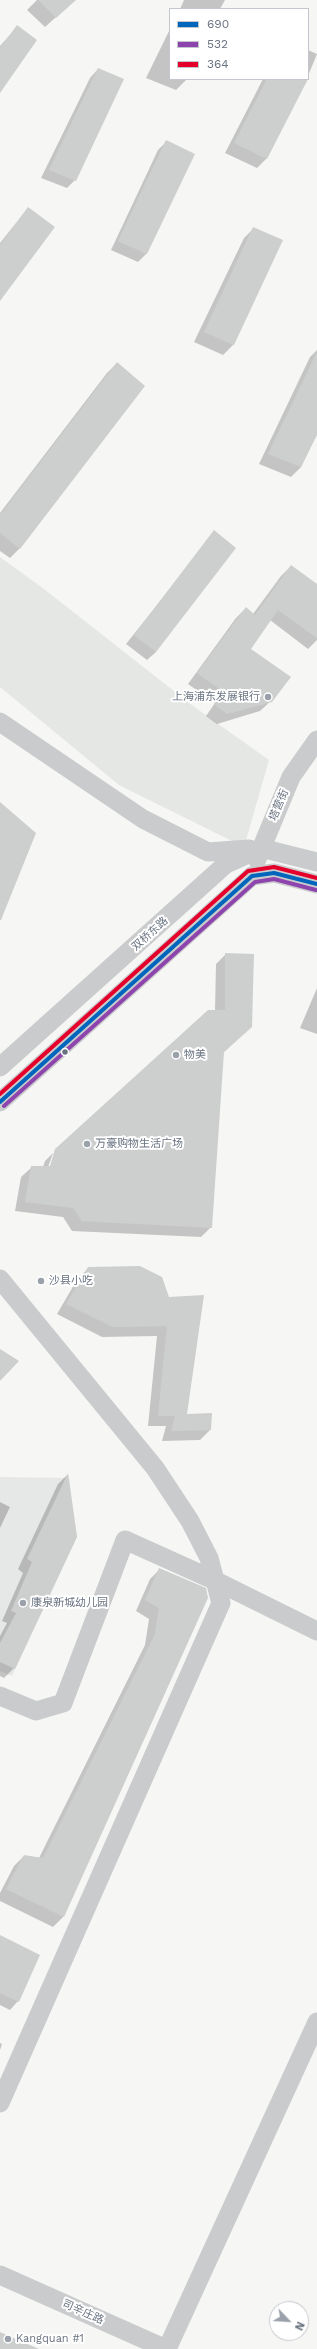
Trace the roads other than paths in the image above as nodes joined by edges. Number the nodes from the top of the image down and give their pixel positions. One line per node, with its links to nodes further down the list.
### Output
1 (0, 722): 3 (street)
2 (317, 740): 3 (street, 塔营街)
3 (260, 848): 4 (street); 5 (street, 塔营街); 7 (street, 双桥东路)
4 (317, 862)
5 (252, 876): 6 (street); 8 (street)
6 (317, 884)
7 (0, 1067)
8 (0, 1102)
9 (0, 1279): 10 (street)
10 (216, 1581): 11 (street); 12 (street); 14 (street)
11 (317, 1632)
12 (0, 1696)
13 (317, 2022): 16 (street)
14 (0, 2103)
15 (0, 2276): 16 (street, 司辛庄路)
16 (167, 2349)

